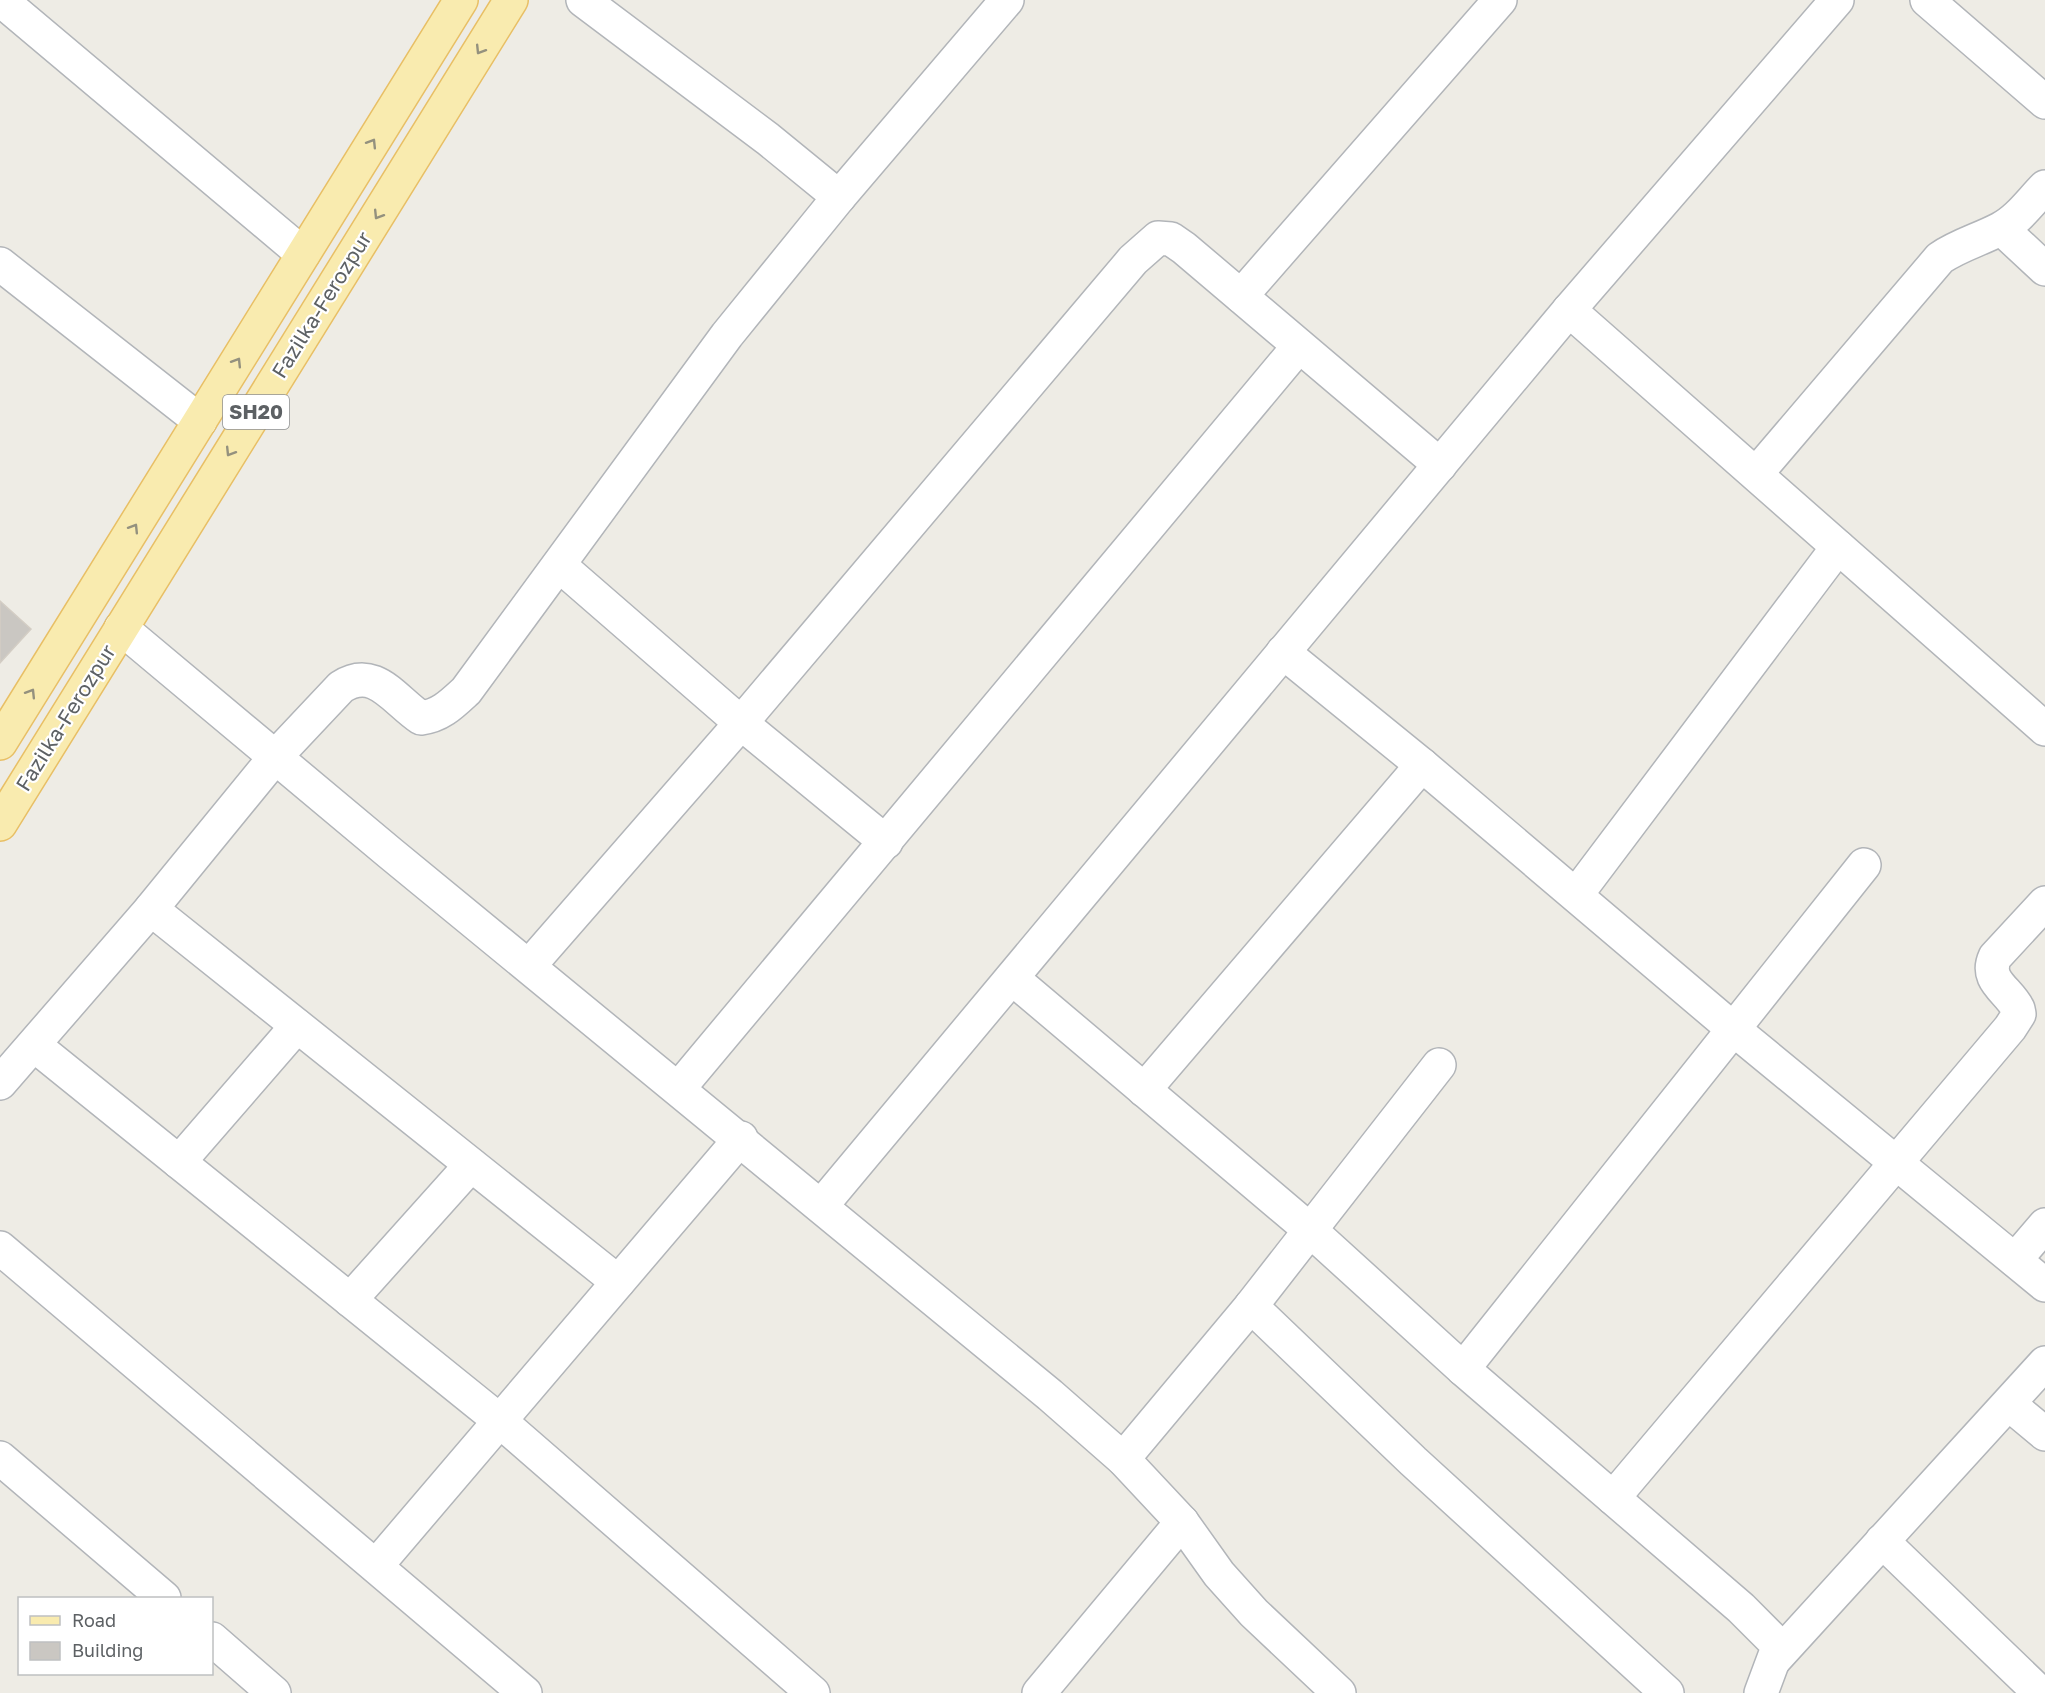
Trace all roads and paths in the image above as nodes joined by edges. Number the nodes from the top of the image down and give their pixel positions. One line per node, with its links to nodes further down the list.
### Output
1 (1, 0): 13 (street)
2 (461, 0): 13 (main road, Fazilka-Ferozpur / SH20, one-way to 2)
3 (512, 0): 24 (main road, Fazilka-Ferozpur / SH20, one-way to 24)
4 (583, 0): 11 (street)
5 (1007, 0): 11 (street)
6 (1500, 0): 16 (street)
7 (1837, 0): 17 (street)
8 (1927, 0): 9 (street)
9 (2045, 102)
10 (2045, 187): 12 (street)
11 (839, 197): 23 (street)
12 (2002, 229): 15 (street); 21 (street)
13 (303, 254): 19 (main road, Fazilka-Ferozpur / SH20, one-way to 13)
14 (0, 264): 19 (street)
15 (2045, 269)
16 (1240, 296): 18 (street); 26 (street)
17 (1569, 310): 20 (street); 21 (street)
18 (1299, 346): 20 (street); 32 (street)
19 (200, 421): 28 (main road, Fazilka-Ferozpur / SH20, one-way to 19)
20 (1440, 465): 25 (street)
21 (1756, 474): 22 (street)
22 (1838, 547): 27 (street); 34 (street)
23 (559, 565): 26 (street); 29 (street)
24 (121, 628): 29 (street); 31 (main road, Fazilka-Ferozpur / SH20)
25 (1283, 652): 30 (street); 38 (street)
26 (741, 723): 32 (street); 37 (street)
27 (2045, 729)
28 (0, 743)
29 (276, 756): 36 (street); 37 (street)
30 (1422, 765): 34 (street); 45 (street)
31 (0, 824)
32 (886, 842): 44 (street)
33 (1864, 865): 40 (street)
34 (1575, 895): 40 (street)
35 (2045, 903): 48 (street)
36 (151, 909): 39 (street); 41 (street)
37 (529, 966): 44 (street)
38 (1012, 978): 45 (street); 50 (street)
39 (297, 1026): 47 (street); 49 (street)
40 (1732, 1028): 48 (street); 60 (street)
41 (34, 1045): 43 (street); 47 (street)
42 (1439, 1065): 52 (street)
43 (0, 1083)
44 (679, 1088): 46 (street)
45 (1144, 1090): 52 (street)
46 (741, 1138): 50 (street); 55 (street)
47 (179, 1162): 57 (street)
48 (1896, 1162): 54 (street); 66 (street)
49 (471, 1165): 55 (street); 57 (street)
50 (822, 1205): 65 (street)
51 (2045, 1225): 54 (street)
52 (1310, 1230): 58 (street); 60 (street)
53 (0, 1248): 69 (street)
54 (2015, 1260): 56 (street)
55 (618, 1282): 62 (street)
56 (2045, 1285)
57 (350, 1300): 62 (street)
58 (1251, 1306): 65 (street); 78 (street)
59 (2045, 1363): 61 (street)
60 (1463, 1370): 66 (street)
61 (2009, 1404): 63 (street); 68 (street)
62 (500, 1421): 69 (street); 75 (street)
63 (2045, 1434)
64 (0, 1458): 70 (street)
65 (1123, 1459): 67 (street)
66 (1613, 1498): 72 (street)
67 (1182, 1522): 76 (street); 77 (street)
68 (1882, 1541): 72 (street); 80 (street)
69 (376, 1566): 74 (street)
70 (162, 1597)
71 (213, 1641): 73 (street)
72 (1774, 1659): 79 (street)
73 (274, 1693)
74 (525, 1693)
75 (813, 1693)
76 (1039, 1693)
77 (1339, 1693)
78 (1667, 1693)
79 (1761, 1693)
80 (2040, 1693)

